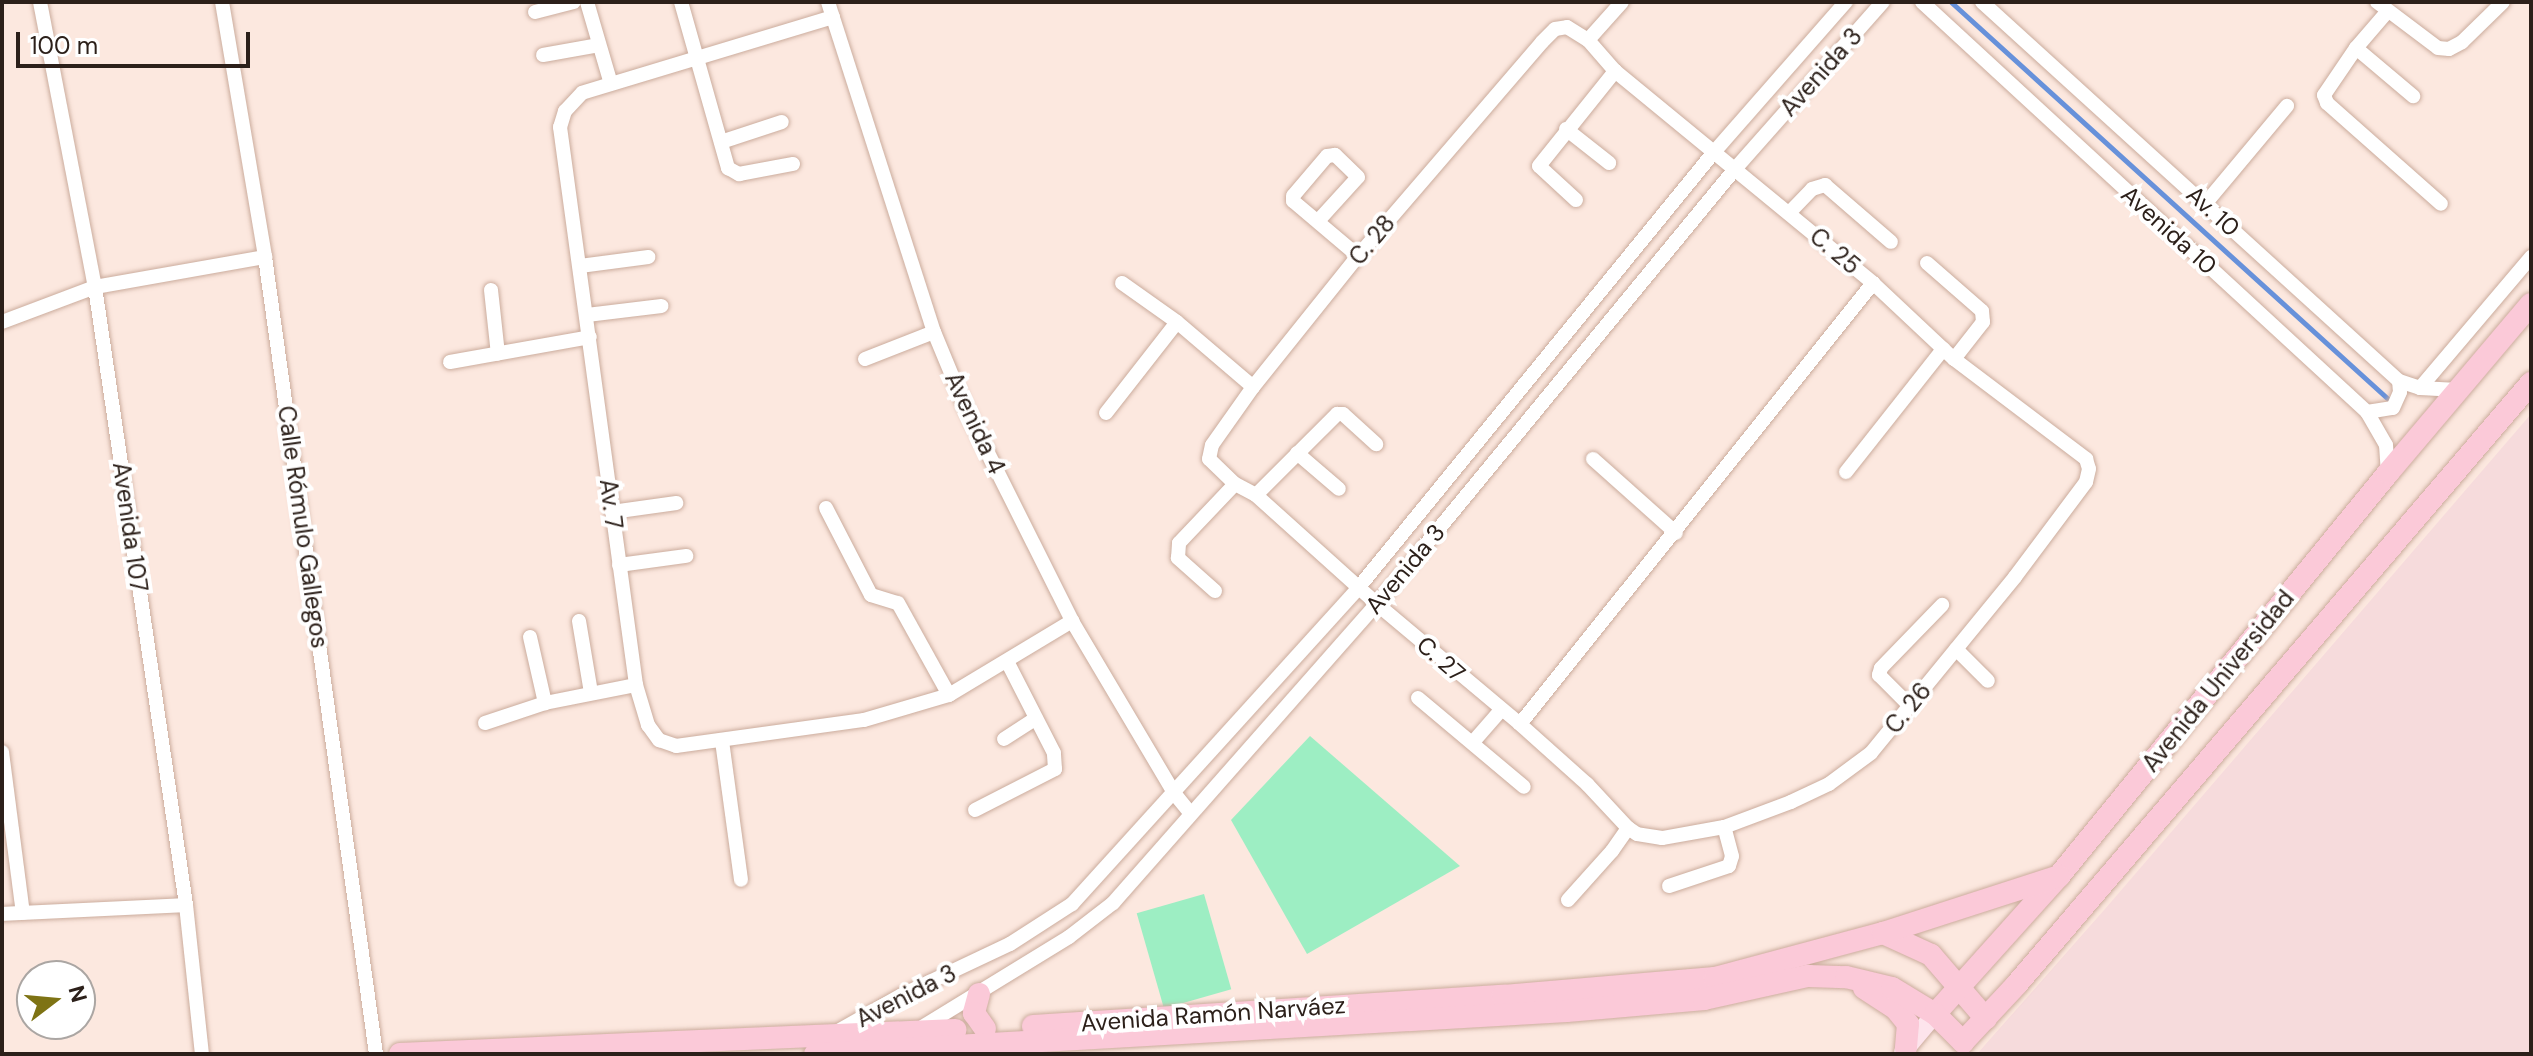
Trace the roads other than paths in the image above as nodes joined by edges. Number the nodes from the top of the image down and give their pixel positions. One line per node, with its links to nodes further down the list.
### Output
1 (40, 2): 47 (street, Avenida 107)
2 (222, 2): 40 (street, Calle Rómulo Gallegos)
3 (574, 2): 14 (street)
4 (587, 2): 18 (street)
5 (681, 2): 21 (street)
6 (828, 2): 15 (street, Avenida 4)
7 (1622, 2): 17 (street)
8 (1846, 2): 29 (street, Avenida 3)
9 (1883, 2): 32 (street, Avenida 3)
10 (1922, 2): 65 (street, Avenida 10)
11 (1982, 2): 34 (street, Av. 10)
12 (2503, 2): 13 (street)
13 (2382, 7): 19 (street)
14 (535, 12)
15 (833, 17): 21 (street, Av. 7); 54 (street, Avenida 4)
16 (1567, 27): 17 (street, C. 25); 39 (street, C. 28)
17 (1588, 40): 22 (street, C. 25)
18 (599, 45): 20 (street); 23 (street)
19 (2356, 48): 24 (street); 35 (street)
20 (543, 55)
21 (699, 59): 23 (street, Av. 7); 28 (street)
22 (1615, 71): 27 (street); 29 (street, C. 25)
23 (611, 84): 44 (street, Av. 7)
24 (2413, 96)
25 (2287, 106): 34 (street)
26 (782, 122): 28 (street)
27 (1566, 129): 30 (street); 33 (street)
28 (721, 142): 31 (street)
29 (1714, 152): 32 (street, C. 25); 83 (street, Avenida 3)
30 (1609, 163)
31 (793, 164)
32 (1735, 169): 36 (street, C. 25); 85 (street, Avenida 3)
33 (1576, 200)
34 (2205, 204): 60 (street, Av. 10)
35 (2441, 204)
36 (1789, 213): 38 (street); 46 (street, C. 25)
37 (1318, 221): 37 (street); 39 (street)
38 (1891, 242)
39 (1358, 256): 62 (street, C. 28)
40 (265, 257): 47 (street); 133 (street, Calle Rómulo Gallegos)
41 (648, 257): 44 (street)
42 (2531, 257): 63 (street)
43 (1927, 263): 57 (street)
44 (580, 266): 51 (street, Av. 7)
45 (1122, 283): 53 (street)
46 (1873, 283): 57 (street, C. 25); 80 (street)
47 (95, 287): 52 (street); 117 (street, Avenida 107)
48 (491, 290): 56 (street)
49 (2531, 304): 64 (main road, Avenida Universidad)
50 (661, 306): 51 (street)
51 (587, 315): 55 (street, Av. 7)
52 (2, 322)
53 (1177, 322): 62 (street); 66 (street)
54 (934, 332): 58 (street); 88 (street, Avenida 4)
55 (590, 337): 56 (street); 79 (street, Av. 7)
56 (498, 354): 59 (street)
57 (1948, 354): 71 (street); 73 (street, C. 25)
58 (865, 359)
59 (450, 362)
60 (2399, 381): 63 (street, Av. 10); 65 (street)
61 (2531, 383): 125 (main road, Avenida Universidad)
62 (1253, 387): 70 (street, C. 28)
63 (2420, 388): 64 (street, Av. 10)
64 (2458, 390): 72 (main road, Avenida Universidad)
65 (2367, 412): 72 (street, Avenida 10)
66 (1106, 413)
67 (1376, 444): 68 (street)
68 (1297, 453): 75 (street); 76 (street)
69 (1593, 459): 80 (street)
70 (1221, 471): 74 (street, C. 27)
71 (1846, 472)
72 (2388, 473): 113 (main road, Avenida Universidad)
73 (2086, 482): 90 (street, C. 26)
74 (1235, 484): 76 (street, C. 27); 84 (street)
75 (1339, 489)
76 (1256, 495): 83 (street, C. 27)
77 (676, 503): 79 (street)
78 (826, 508): 95 (street)
79 (612, 512): 82 (street, Av. 7)
80 (1676, 533): 102 (street)
81 (686, 556): 82 (street)
82 (619, 565): 93 (street, Av. 7)
83 (1359, 587): 85 (street, C. 27); 108 (street, Avenida 3)
84 (1215, 591)
85 (1377, 604): 99 (street, C. 27); 110 (street, Avenida 3)
86 (1942, 605): 98 (street)
87 (579, 621): 94 (street)
88 (1072, 621): 91 (street, Av. 7); 108 (street, Avenida 4)
89 (530, 637): 97 (street)
90 (1956, 649): 92 (street); 98 (street, C. 26)
91 (1008, 663): 95 (street, Av. 7); 100 (street)
92 (1988, 681)
93 (636, 685): 94 (street); 104 (street, Av. 7)
94 (591, 693): 97 (street)
95 (949, 695): 104 (street, Av. 7)
96 (1418, 698): 105 (street)
97 (545, 703): 101 (street)
98 (1910, 706): 111 (street, C. 26)
99 (1501, 710): 102 (street, C. 27); 105 (street)
100 (1036, 718): 103 (street); 109 (street)
101 (485, 723)
102 (1520, 724): 112 (street, C. 27)
103 (1004, 739)
104 (722, 741): 114 (street)
105 (1473, 742): 107 (street)
106 (2, 752): 118 (street)
107 (1524, 787)
108 (1174, 793): 110 (street, Avenida 4); 128 (street, Avenida 3)
109 (975, 810)
110 (1190, 813): 123 (street, Avenida 3)
111 (1724, 827): 112 (street, C. 26); 115 (street)
112 (1628, 828): 116 (street)
113 (2059, 876): 120 (main road, Avenida Ramón Narváez); 122 (main road, Avenida Universidad)
114 (741, 880)
115 (1669, 886)
116 (1568, 900)
117 (186, 905): 118 (street); 132 (street, Avenida 107)
118 (23, 913): 119 (street)
119 (2, 914)
120 (1883, 933): 122 (main road); 126 (main road, Avenida Ramón Narváez)
121 (1846, 977): 124 (main road, Avenida Ramón Narváez); 130 (main road, Avenida Ramón Narváez); 131 (main road)
122 (1960, 986): 124 (main road, Avenida Universidad); 125 (main road)
123 (979, 994): 126 (main road); 127 (street, Avenida 3)
124 (1935, 1014): 129 (main road, Avenida Ramón Narváez); 131 (street, Avenida Universidad)
125 (1986, 1019): 129 (main road, Avenida Universidad)
126 (985, 1029): 127 (main road, Avenida Ramón Narváez)
127 (914, 1032): 128 (main road, Avenida Ramón Narváez); 130 (street, Avenida 3)
128 (832, 1034): 134 (main road, Avenida Ramón Narváez)
129 (1958, 1048)
130 (858, 1050): 135 (main road, Avenida Ramón Narváez)
131 (1904, 1051)
132 (202, 1054)
133 (376, 1054)
134 (400, 1054)
135 (815, 1054)

